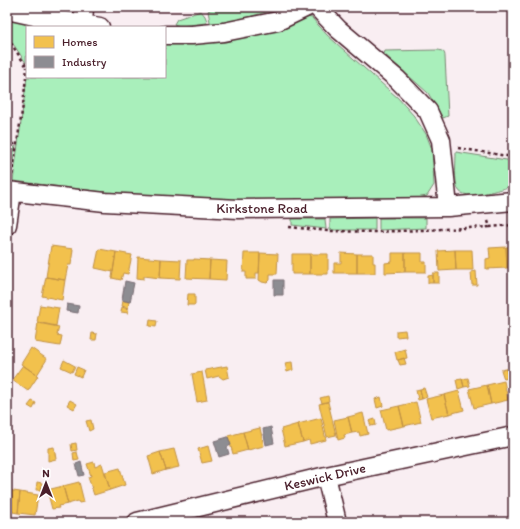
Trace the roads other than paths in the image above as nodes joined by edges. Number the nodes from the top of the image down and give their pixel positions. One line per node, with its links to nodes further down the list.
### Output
1 (84, 7): 5 (street)
2 (307, 7): 6 (street)
3 (318, 7): 9 (street)
4 (7, 10): 5 (street)
5 (92, 26)
6 (166, 35)
7 (9, 191): 9 (street, Kirkstone Road); 10 (street)
8 (513, 201): 9 (street, Kirkstone Road)
9 (448, 207)
10 (7, 225)
11 (513, 436): 12 (street, Keswick Drive)
12 (326, 476): 13 (street, Keswick Drive); 14 (street)
13 (137, 522)
14 (337, 522)

